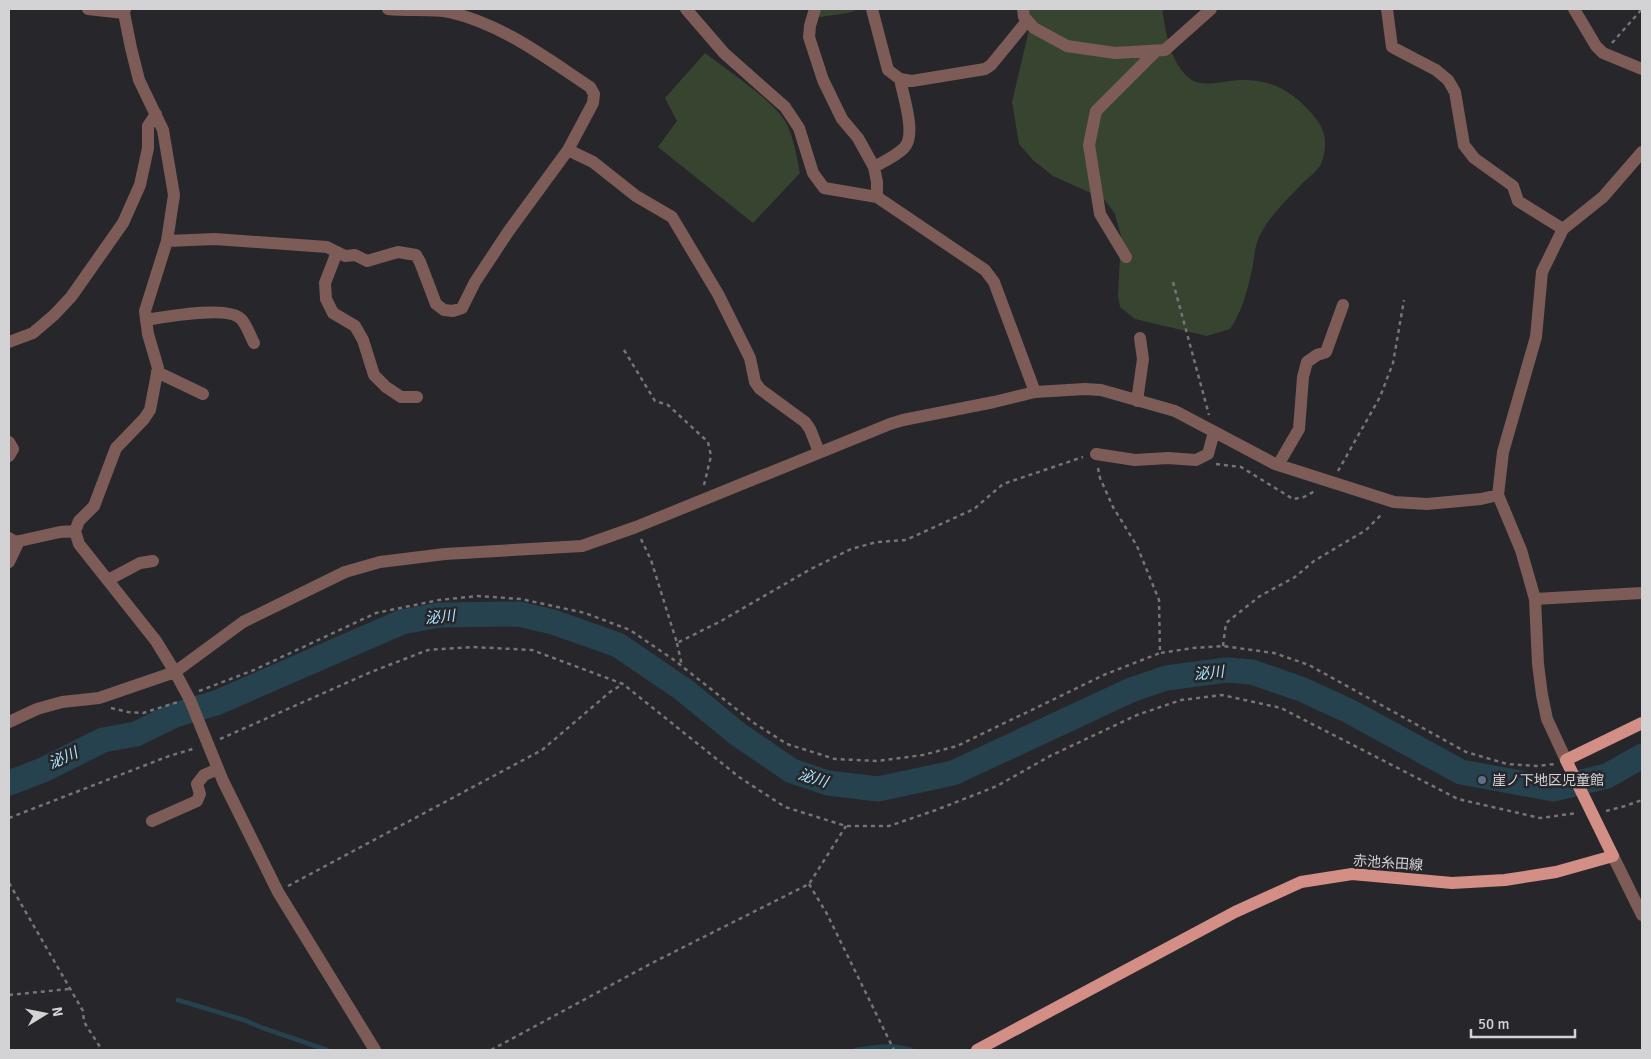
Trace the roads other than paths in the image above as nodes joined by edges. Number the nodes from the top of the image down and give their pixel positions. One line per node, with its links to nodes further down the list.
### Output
1 (88, 9): 9 (street)
2 (388, 9): 15 (street)
3 (686, 9): 18 (street)
4 (816, 9): 17 (street)
5 (872, 9): 13 (street)
6 (1211, 9): 11 (street)
7 (1387, 9): 19 (street)
8 (1574, 9): 12 (street)
9 (125, 11): 14 (street)
10 (1025, 15): 11 (street); 13 (street)
11 (1156, 52): 22 (street)
12 (1642, 69)
13 (900, 79): 17 (street)
14 (156, 114): 20 (street); 26 (street)
15 (568, 150): 21 (street); 35 (street)
16 (1642, 152): 19 (street)
17 (874, 168): 18 (street)
18 (877, 197): 29 (street)
19 (1563, 229): 39 (street)
20 (167, 241): 21 (street); 24 (street)
21 (337, 252): 31 (street)
22 (1126, 257)
23 (1343, 305): 38 (street)
24 (146, 320): 27 (street); 28 (street)
25 (1140, 338): 32 (street)
26 (9, 342)
27 (254, 343)
28 (158, 372): 30 (street); 40 (street)
29 (1035, 392): 32 (street); 35 (street)
30 (203, 394)
31 (417, 397)
32 (1138, 401): 33 (street)
33 (1214, 432): 36 (street); 38 (street)
34 (9, 442): 37 (street)
35 (819, 452): 47 (street)
36 (1096, 454)
37 (9, 456)
38 (1278, 465): 39 (street)
39 (1498, 494): 46 (street)
40 (76, 531): 41 (street); 44 (street)
41 (14, 540): 43 (street)
42 (153, 561): 44 (street)
43 (9, 562)
44 (108, 580): 47 (street)
45 (1642, 593): 46 (street)
46 (1535, 599): 50 (street)
47 (176, 672): 48 (street); 51 (street)
48 (9, 722)
49 (1642, 724): 50 (main road)
50 (1568, 764): 53 (main road)
51 (218, 769): 52 (street); 55 (street)
52 (152, 821)
53 (1613, 856): 54 (street); 56 (main road, 赤池糸田線)
54 (1642, 915)
55 (375, 1050)
56 (977, 1050)

